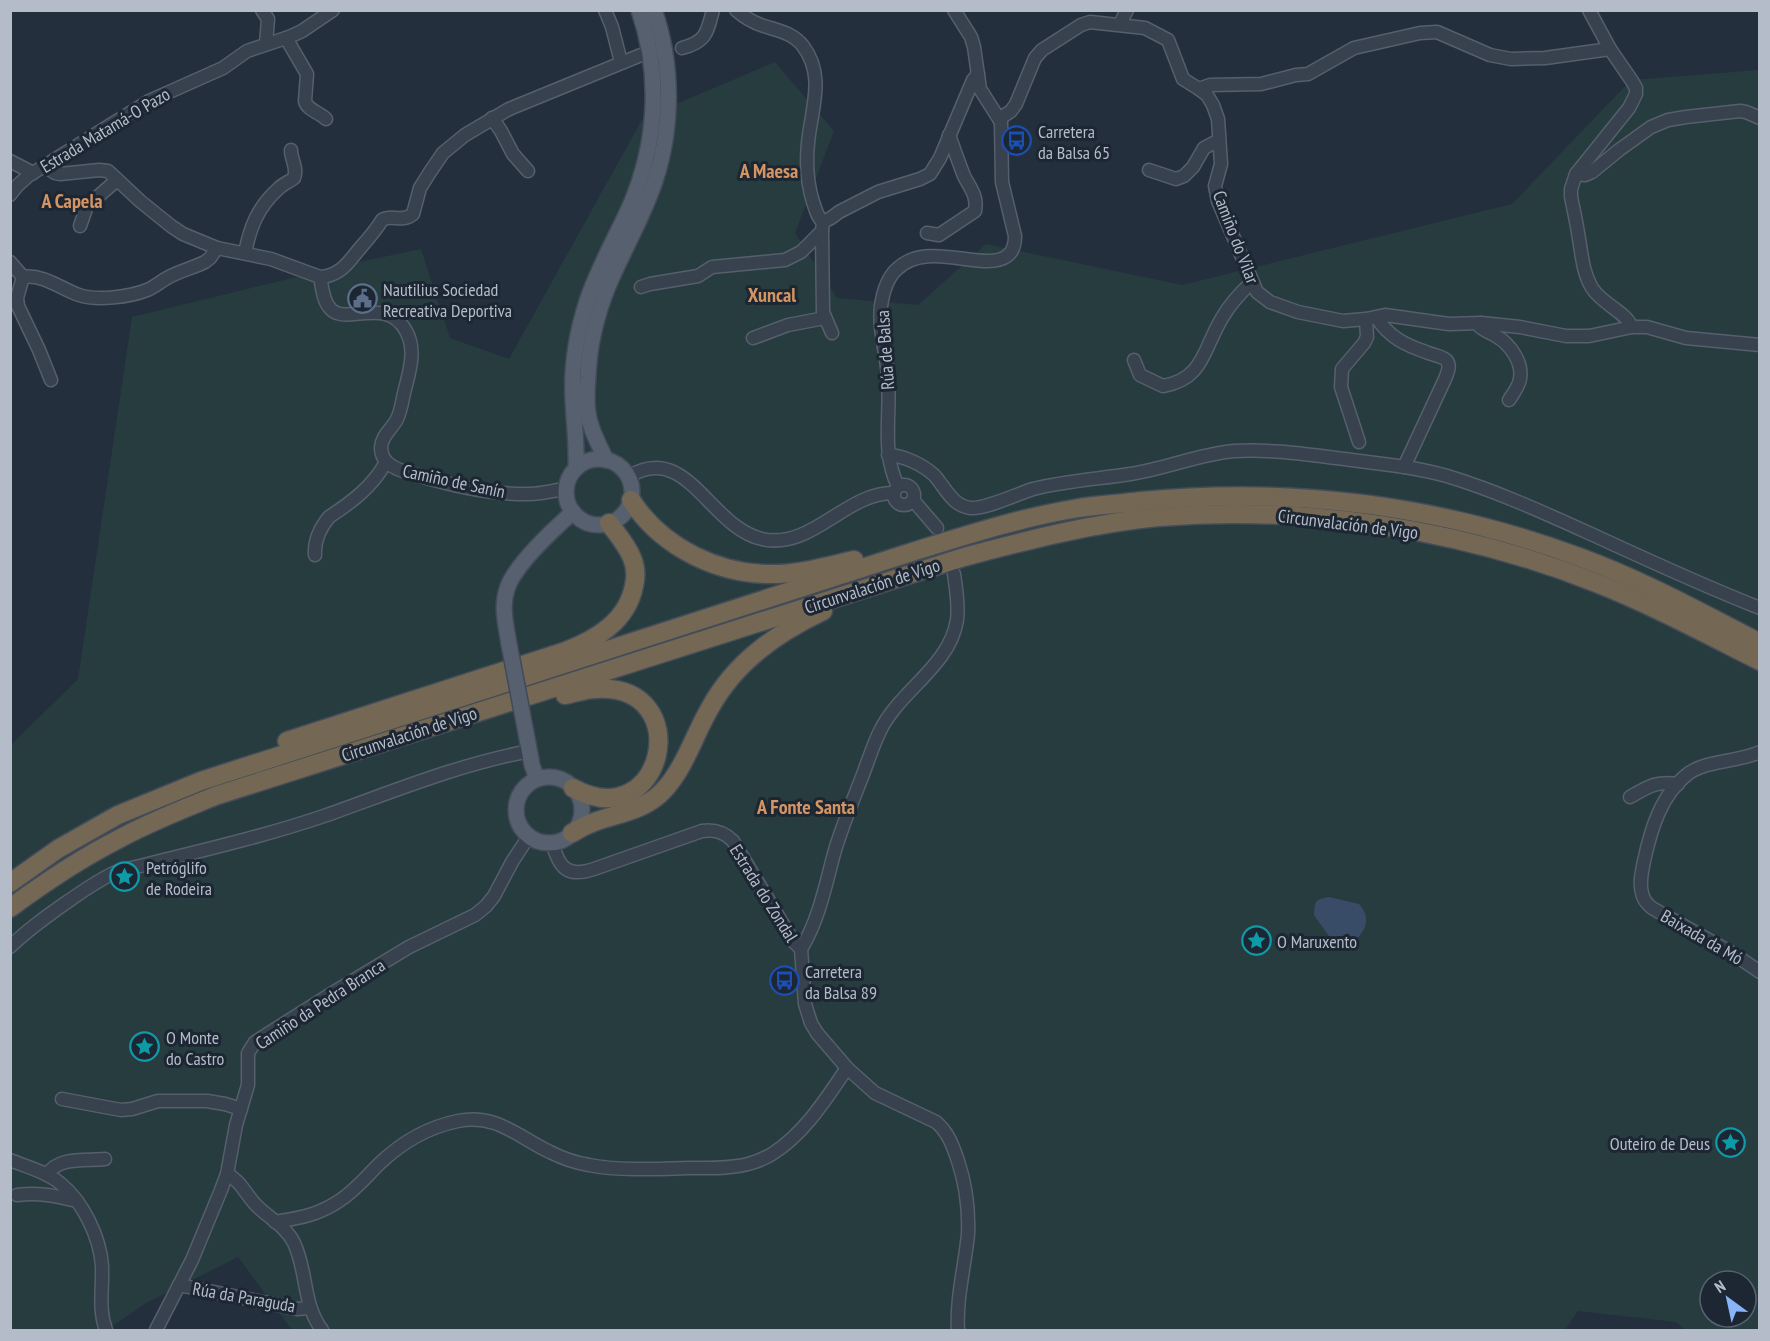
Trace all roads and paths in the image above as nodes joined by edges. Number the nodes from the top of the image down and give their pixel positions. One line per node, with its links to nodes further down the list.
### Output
1 (262, 10): 13 (street)
2 (333, 10): 12 (street, Estrada Matamá-O Pazo)
3 (605, 10): 17 (street)
4 (639, 10): 59 (main road)
5 (654, 10): 56 (main road)
6 (713, 10): 14 (street)
7 (736, 10): 35 (street)
8 (954, 10): 18 (street, Rúa de Balsa)
9 (1127, 10): 11 (street)
10 (1589, 10): 15 (street)
11 (1120, 24): 19 (street, Camiño do Vilar); 23 (street, Camiño do Vilar)
12 (286, 38): 13 (street, Estrada Matamá-O Pazo); 20 (street)
13 (266, 44): 28 (street, Estrada Matamá-O Pazo)
14 (682, 48)
15 (1610, 49): 19 (street); 31 (street)
16 (641, 55): 17 (street)
17 (621, 62): 21 (street)
18 (978, 74): 23 (street, Rúa de Balsa); 24 (street)
19 (1199, 89): 25 (street, Camiño do Vilar)
20 (326, 118)
21 (492, 118): 30 (street); 41 (street)
22 (1760, 118): 31 (street)
23 (999, 119): 55 (street, Rúa de Balsa)
24 (949, 135): 35 (street); 36 (street)
25 (1219, 140): 29 (street); 42 (street, Camiño do Vilar)
26 (291, 150): 38 (street)
27 (10, 161): 28 (street)
28 (39, 170): 32 (street); 33 (street, Estrada Matamá-O Pazo)
29 (1149, 170)
30 (528, 171)
31 (1576, 174): 47 (street)
32 (117, 180): 34 (street); 37 (street)
33 (10, 195)
34 (80, 226)
35 (823, 227): 43 (street); 44 (street)
36 (927, 233)
37 (216, 248): 38 (street); 40 (street)
38 (244, 253): 41 (street)
39 (10, 262): 40 (street)
40 (23, 277): 52 (street)
41 (320, 277): 57 (street, Camiño de Sanín)
42 (1252, 282): 45 (street, Camiño do Vilar); 51 (street)
43 (641, 287)
44 (825, 318): 48 (street); 49 (street)
45 (1372, 318): 46 (street, Camiño do Vilar); 54 (street); 58 (street)
46 (1481, 323): 47 (street, Camiño do Vilar); 53 (street)
47 (1632, 327): 50 (street)
48 (832, 333)
49 (753, 338)
50 (1760, 345)
51 (1134, 360)
52 (51, 380)
53 (1509, 400)
54 (1359, 442)
55 (888, 455): 58 (street); 62 (street, Rúa de Balsa)
56 (606, 460): 59 (main road); 60 (main road)
57 (387, 462): 61 (street, Camiño de Sanín); 68 (street)
58 (1404, 467): 71 (street)
59 (576, 468): 61 (main road)
60 (628, 477): 62 (street); 63 (main road)
61 (566, 489): 64 (main road)
62 (895, 490): 67 (street)
63 (631, 500): 65 (main road); 66 (highway)
64 (573, 512): 65 (main road); 75 (main road, bridge)
65 (609, 523): 81 (highway)
66 (1001, 526): 72 (highway, Circunvalación de Vigo); 81 (highway, Circunvalación de Vigo)
67 (937, 528)
68 (315, 555)
69 (954, 574): 88 (street)
70 (852, 592): 73 (highway, Circunvalación de Vigo); 74 (highway, Circunvalación de Vigo); 82 (highway)
71 (1760, 608)
72 (1760, 643)
73 (1760, 661)
74 (421, 730): 79 (highway); 86 (highway, Circunvalación de Vigo)
75 (530, 751): 77 (main road); 87 (street)
76 (1760, 752): 78 (street, Baixada da Mó)
77 (537, 779): 79 (main road); 83 (main road)
78 (1678, 783): 80 (street); 89 (street, Baixada da Mó)
79 (573, 788): 82 (main road)
80 (1630, 797)
81 (118, 814): 85 (highway, Circunvalación de Vigo)
82 (572, 833): 84 (main road)
83 (529, 836): 84 (main road); 92 (street, Camiño da Pedra Branca)
84 (552, 842): 88 (street, Estrada do Zondal)
85 (10, 883)
86 (10, 908)
87 (10, 947)
88 (801, 949): 90 (street, Estrada do Zondal)
89 (1760, 972)
90 (847, 1068): 99 (street); 105 (street, Estrada do Zondal)
91 (62, 1099): 92 (street)
92 (241, 1109): 95 (street, Camiño da Pedra Branca)
93 (105, 1159): 96 (street)
94 (10, 1160): 96 (street)
95 (227, 1174): 99 (street); 100 (street, Camiño da Pedra Branca)
96 (47, 1175): 98 (street)
97 (17, 1195): 98 (street)
98 (77, 1201): 102 (street)
99 (275, 1222): 101 (street)
100 (179, 1285): 101 (street, Rúa da Paraguda); 103 (street, Camiño da Pedra Branca)
101 (309, 1308): 104 (street)
102 (106, 1330)
103 (156, 1330)
104 (322, 1330)
105 (958, 1330)

